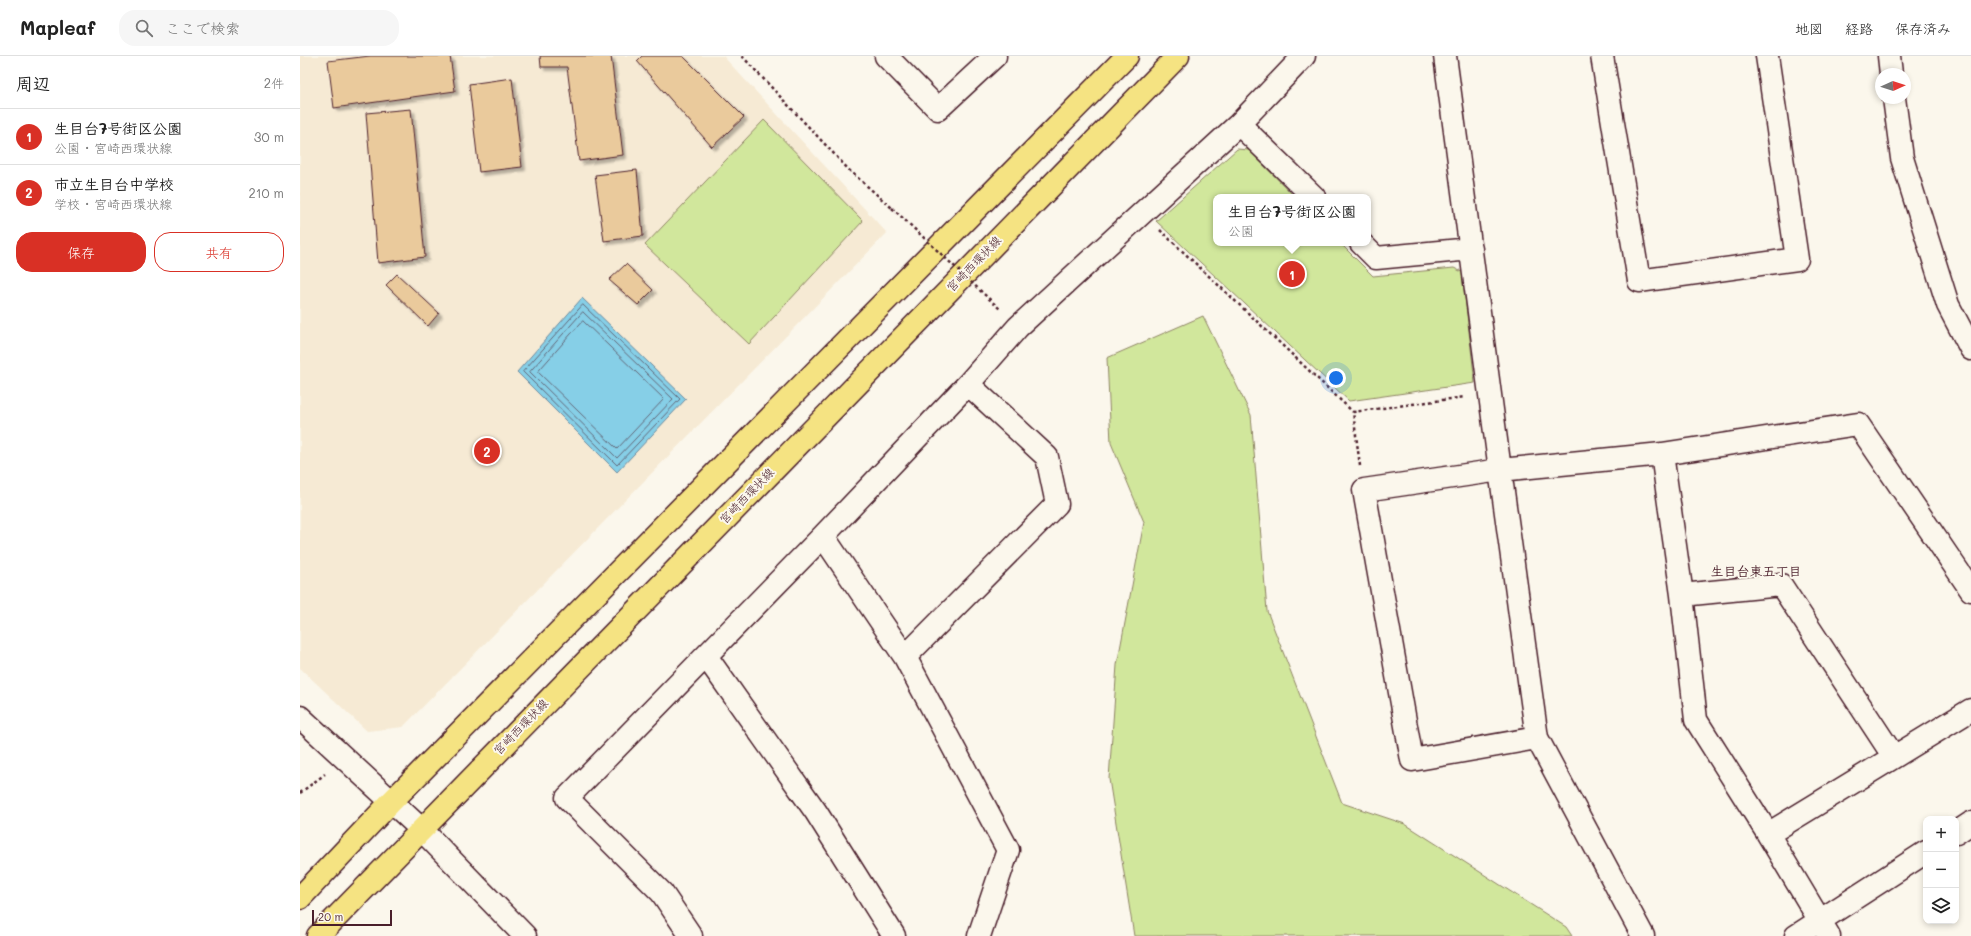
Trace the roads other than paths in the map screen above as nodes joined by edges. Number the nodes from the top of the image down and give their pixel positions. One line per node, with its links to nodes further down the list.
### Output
1 (886, 56): 2 (street)
2 (995, 56)
3 (1127, 56): 29 (main road)
4 (1178, 56): 31 (main road, 宮崎西環状線)
5 (1304, 56): 12 (street)
6 (1446, 56): 15 (street)
7 (1602, 56): 8 (street)
8 (1767, 56)
9 (1889, 56): 10 (street)
10 (1890, 68)
11 (1895, 104): 16 (street)
12 (1239, 124): 13 (street); 17 (street)
13 (1311, 194)
14 (1363, 246): 15 (street)
15 (1471, 249): 19 (street)
16 (1971, 349)
17 (968, 384): 20 (street); 24 (street)
18 (1662, 454): 19 (street); 21 (street); 22 (street)
19 (1500, 470): 27 (street); 27 (street)
20 (823, 536): 23 (street); 24 (street)
21 (1971, 590)
22 (1682, 595): 28 (street); 33 (street)
23 (706, 656): 39 (street); 40 (street)
24 (905, 657): 41 (street)
25 (1971, 710): 28 (street)
26 (300, 717): 29 (street)
27 (1537, 738): 42 (street)
28 (1894, 757): 33 (street)
29 (392, 802): 31 (street); 35 (main road)
30 (1971, 823): 32 (street)
31 (421, 829): 37 (main road, 宮崎西環状線); 38 (street)
32 (1959, 830)
33 (1768, 834): 36 (street)
34 (1923, 854): 36 (street)
35 (300, 898)
36 (1824, 928): 43 (street)
37 (318, 936)
38 (525, 936)
39 (691, 936)
40 (894, 936)
41 (979, 936)
42 (1643, 936)
43 (1796, 936)

